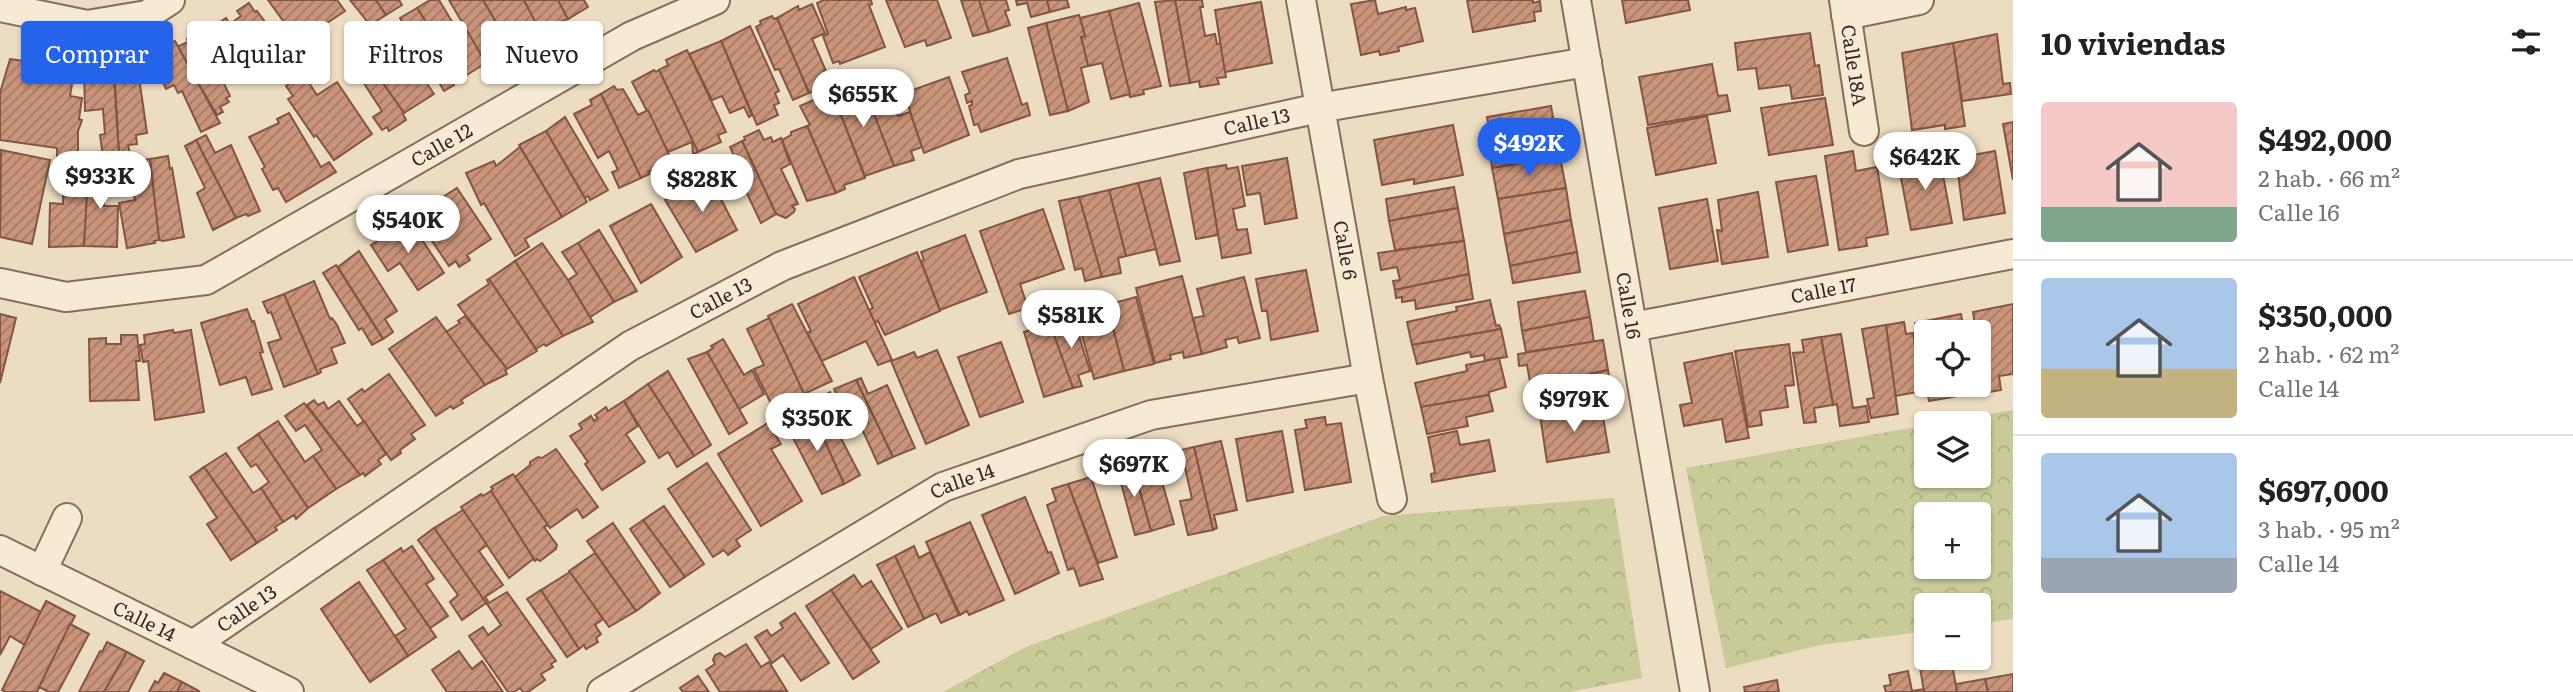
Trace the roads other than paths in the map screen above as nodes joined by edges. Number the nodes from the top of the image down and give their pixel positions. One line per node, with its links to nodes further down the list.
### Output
1 (170, 0): 6 (street)
2 (715, 0): 12 (street, Calle 12)
3 (1301, 0): 9 (street, Calle 6)
4 (1576, 0): 8 (street, Calle 16)
5 (1919, 0): 7 (street)
6 (0, 7)
7 (1845, 7): 10 (street, Calle 18A)
8 (1587, 62): 9 (street, Calle 13); 13 (street, Calle 16)
9 (1319, 108): 14 (street, Calle 6); 19 (street, Calle 13)
10 (1864, 131)
11 (2013, 254): 13 (street, Calle 17)
12 (0, 283)
13 (1633, 327): 22 (street, Calle 16)
14 (1367, 378): 15 (street, Calle 6); 21 (street, Calle 14)
15 (1392, 499)
16 (67, 518): 18 (street)
17 (0, 550): 18 (street, Calle 14)
18 (42, 571): 19 (street, Calle 14)
19 (193, 645): 20 (street, Calle 14)
20 (289, 692)
21 (602, 692)
22 (1695, 692)

